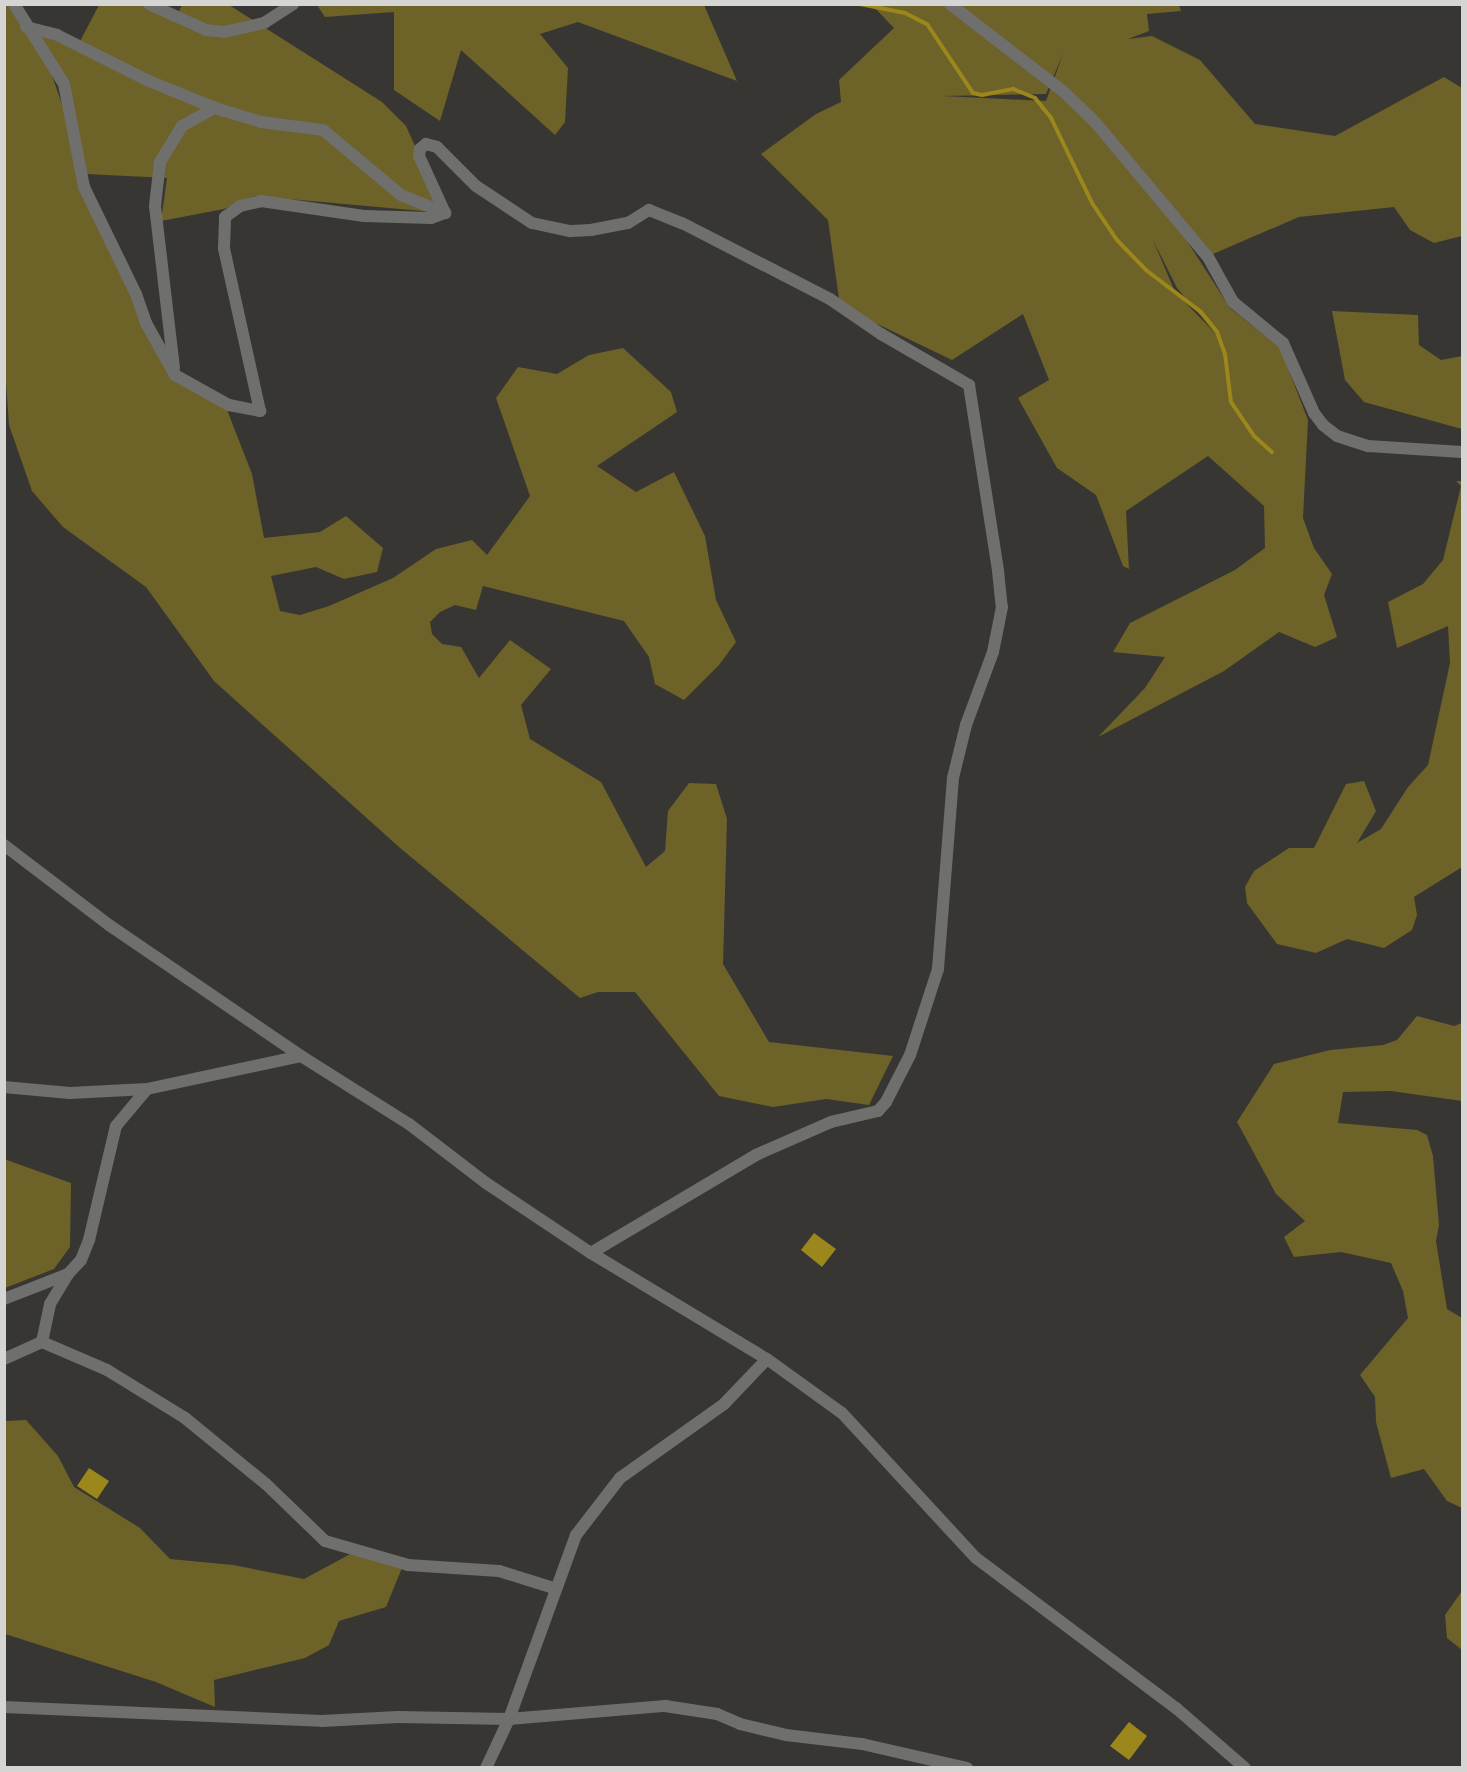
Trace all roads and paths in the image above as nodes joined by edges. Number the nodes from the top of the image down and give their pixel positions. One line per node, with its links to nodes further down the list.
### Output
1 (14, 4): 5 (street)
2 (149, 4): 3 (street)
3 (293, 4)
4 (950, 4): 9 (street)
5 (26, 27): 6 (street); 8 (street)
6 (215, 108): 7 (street); 8 (street)
7 (445, 213): 8 (street); 14 (street)
8 (175, 375)
9 (1462, 452)
10 (4, 845): 11 (street)
11 (301, 1056): 13 (street); 14 (street)
12 (4, 1087): 13 (street)
13 (147, 1089): 15 (street)
14 (591, 1253): 19 (street)
15 (68, 1274): 16 (street); 17 (street)
16 (4, 1299)
17 (42, 1342): 18 (street); 20 (street)
18 (4, 1359)
19 (767, 1359): 20 (street); 25 (street)
20 (554, 1587): 22 (street)
21 (4, 1707): 22 (street)
22 (509, 1719): 23 (street); 24 (street)
23 (486, 1767)
24 (967, 1767)
25 (1245, 1767)

